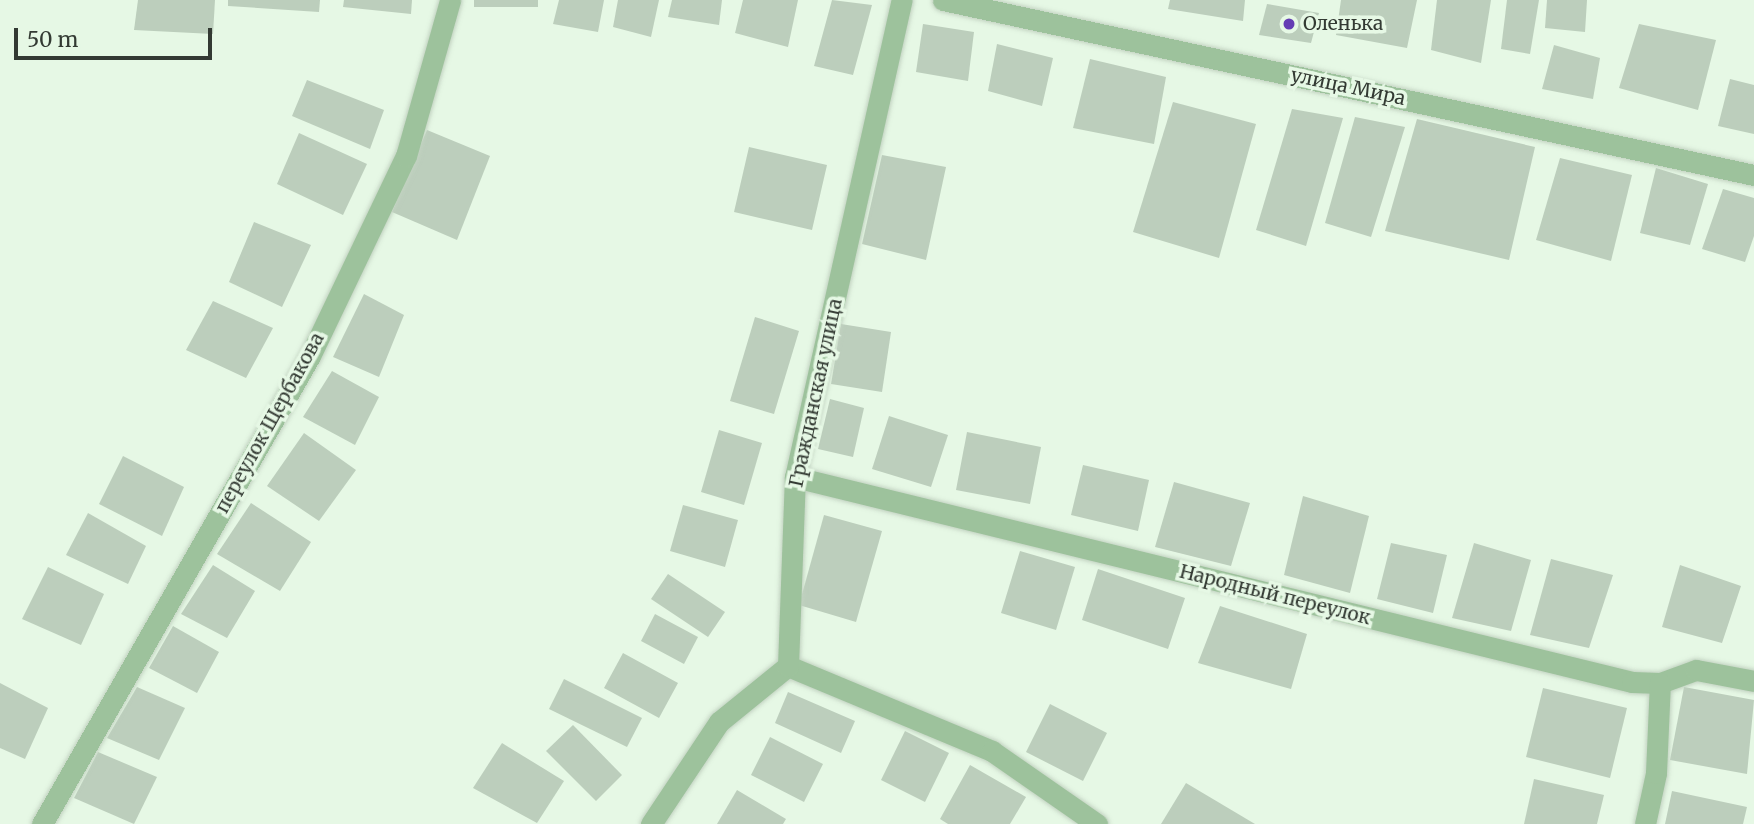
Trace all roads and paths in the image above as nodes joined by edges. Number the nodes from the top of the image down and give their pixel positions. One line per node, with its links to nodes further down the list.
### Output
1 (450, 0): 9 (street, переулок Щербакова)
2 (902, 0): 5 (street, Гражданская улица)
3 (943, 0): 4 (street, улица Мира)
4 (1754, 175)
5 (795, 477): 6 (street, Гражданская улица); 8 (street, Народный переулок)
6 (788, 666): 10 (street); 11 (street)
7 (1754, 681): 8 (street, Народный переулок)
8 (1661, 683): 12 (street)
9 (42, 824)
10 (651, 824)
11 (1097, 824)
12 (1644, 824)

